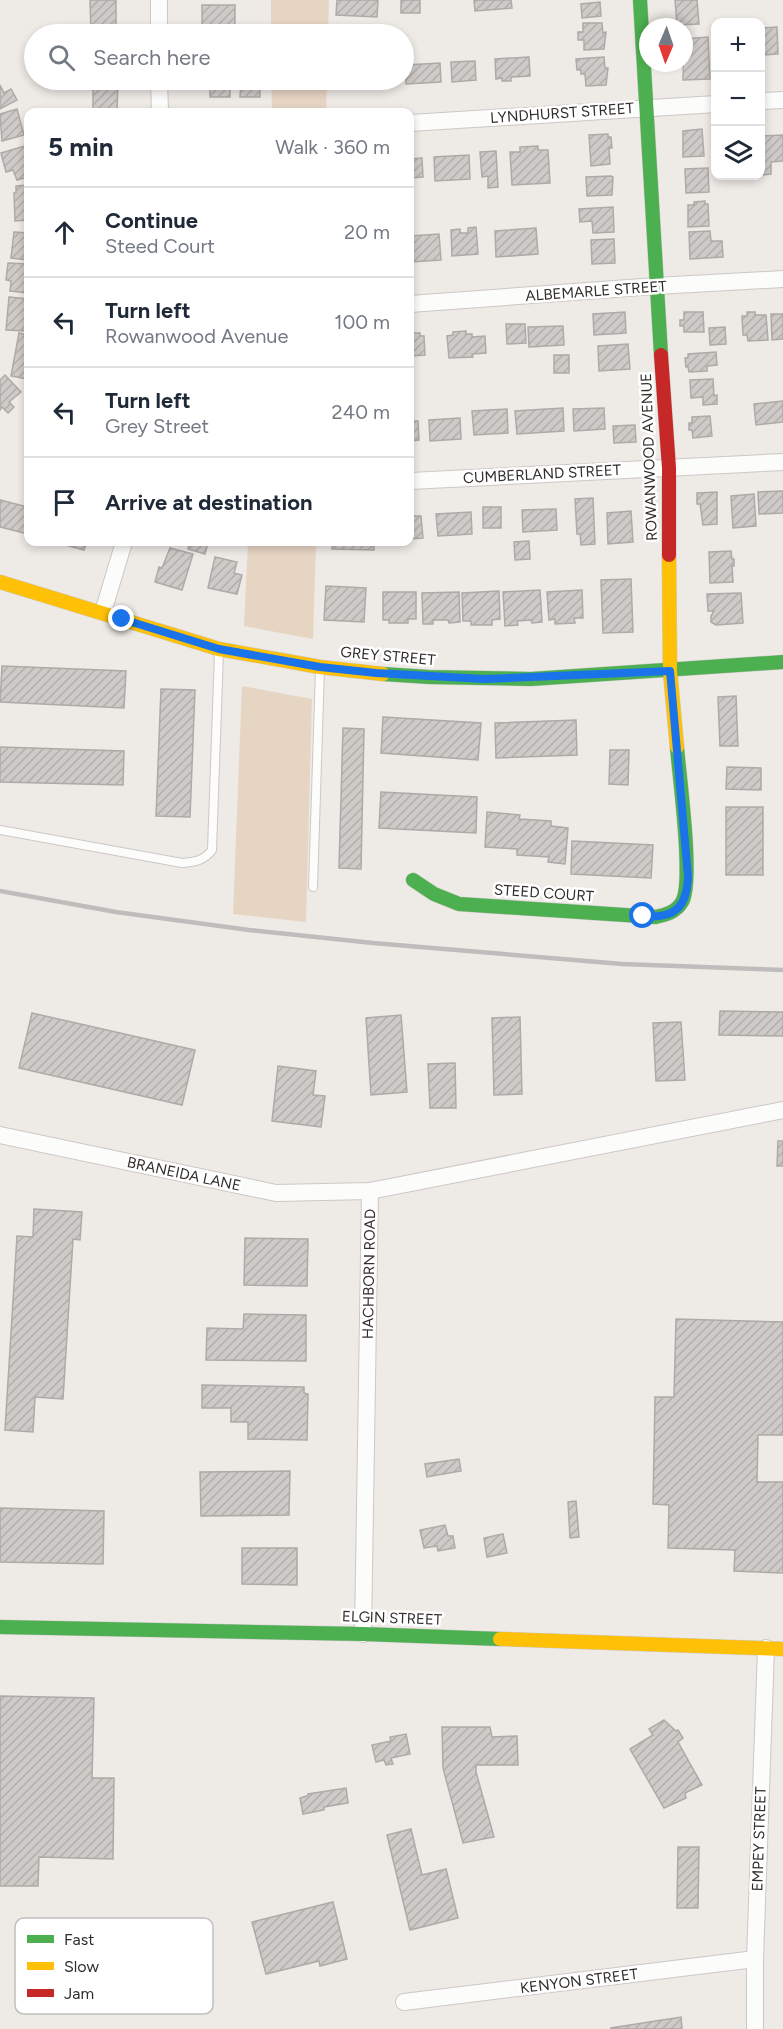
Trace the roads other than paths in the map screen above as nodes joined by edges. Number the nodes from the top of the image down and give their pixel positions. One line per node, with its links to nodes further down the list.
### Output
1 (159, 0): 3 (street)
2 (640, 0): 9 (street, ROWANWOOD AVENUE)
3 (159, 24)
4 (159, 90): 8 (street)
5 (783, 100): 6 (street)
6 (765, 101)
7 (711, 104): 9 (street, LYNDHURST STREET)
8 (160, 108)
9 (646, 108): 10 (street, LYNDHURST STREET); 12 (street, ROWANWOOD AVENUE)
10 (414, 123)
11 (783, 279): 12 (street, ALBEMARLE STREET)
12 (656, 286): 13 (street, ALBEMARLE STREET); 15 (street, ROWANWOOD AVENUE)
13 (414, 304)
14 (783, 462): 15 (street, CUMBERLAND STREET)
15 (669, 468): 16 (street, CUMBERLAND STREET); 23 (street, ROWANWOOD AVENUE)
16 (414, 481)
17 (123, 546): 19 (street)
18 (0, 582): 19 (street, GREY STREET)
19 (103, 612): 20 (street, GREY STREET)
20 (219, 649): 22 (street, GREY STREET); 24 (lane)
21 (783, 662): 23 (street, GREY STREET)
22 (320, 667): 23 (street, GREY STREET); 26 (lane)
23 (670, 671): 27 (street, ROWANWOOD AVENUE)
24 (0, 830)
25 (413, 880): 27 (street, STEED COURT)
26 (313, 887)
27 (677, 909)
28 (783, 1110): 30 (street, HACHBORN ROAD)
29 (0, 1135): 30 (street, BRANEIDA LANE)
30 (370, 1191): 32 (street, HACHBORN ROAD)
31 (0, 1627): 32 (street, ELGIN STREET)
32 (363, 1634): 33 (street, ELGIN STREET)
33 (766, 1648): 34 (street, ELGIN STREET); 35 (street, EMPEY STREET)
34 (783, 1649)
35 (755, 1959): 36 (street, KENYON STREET); 37 (street, EMPEY STREET)
36 (404, 2002)
37 (755, 2029)

